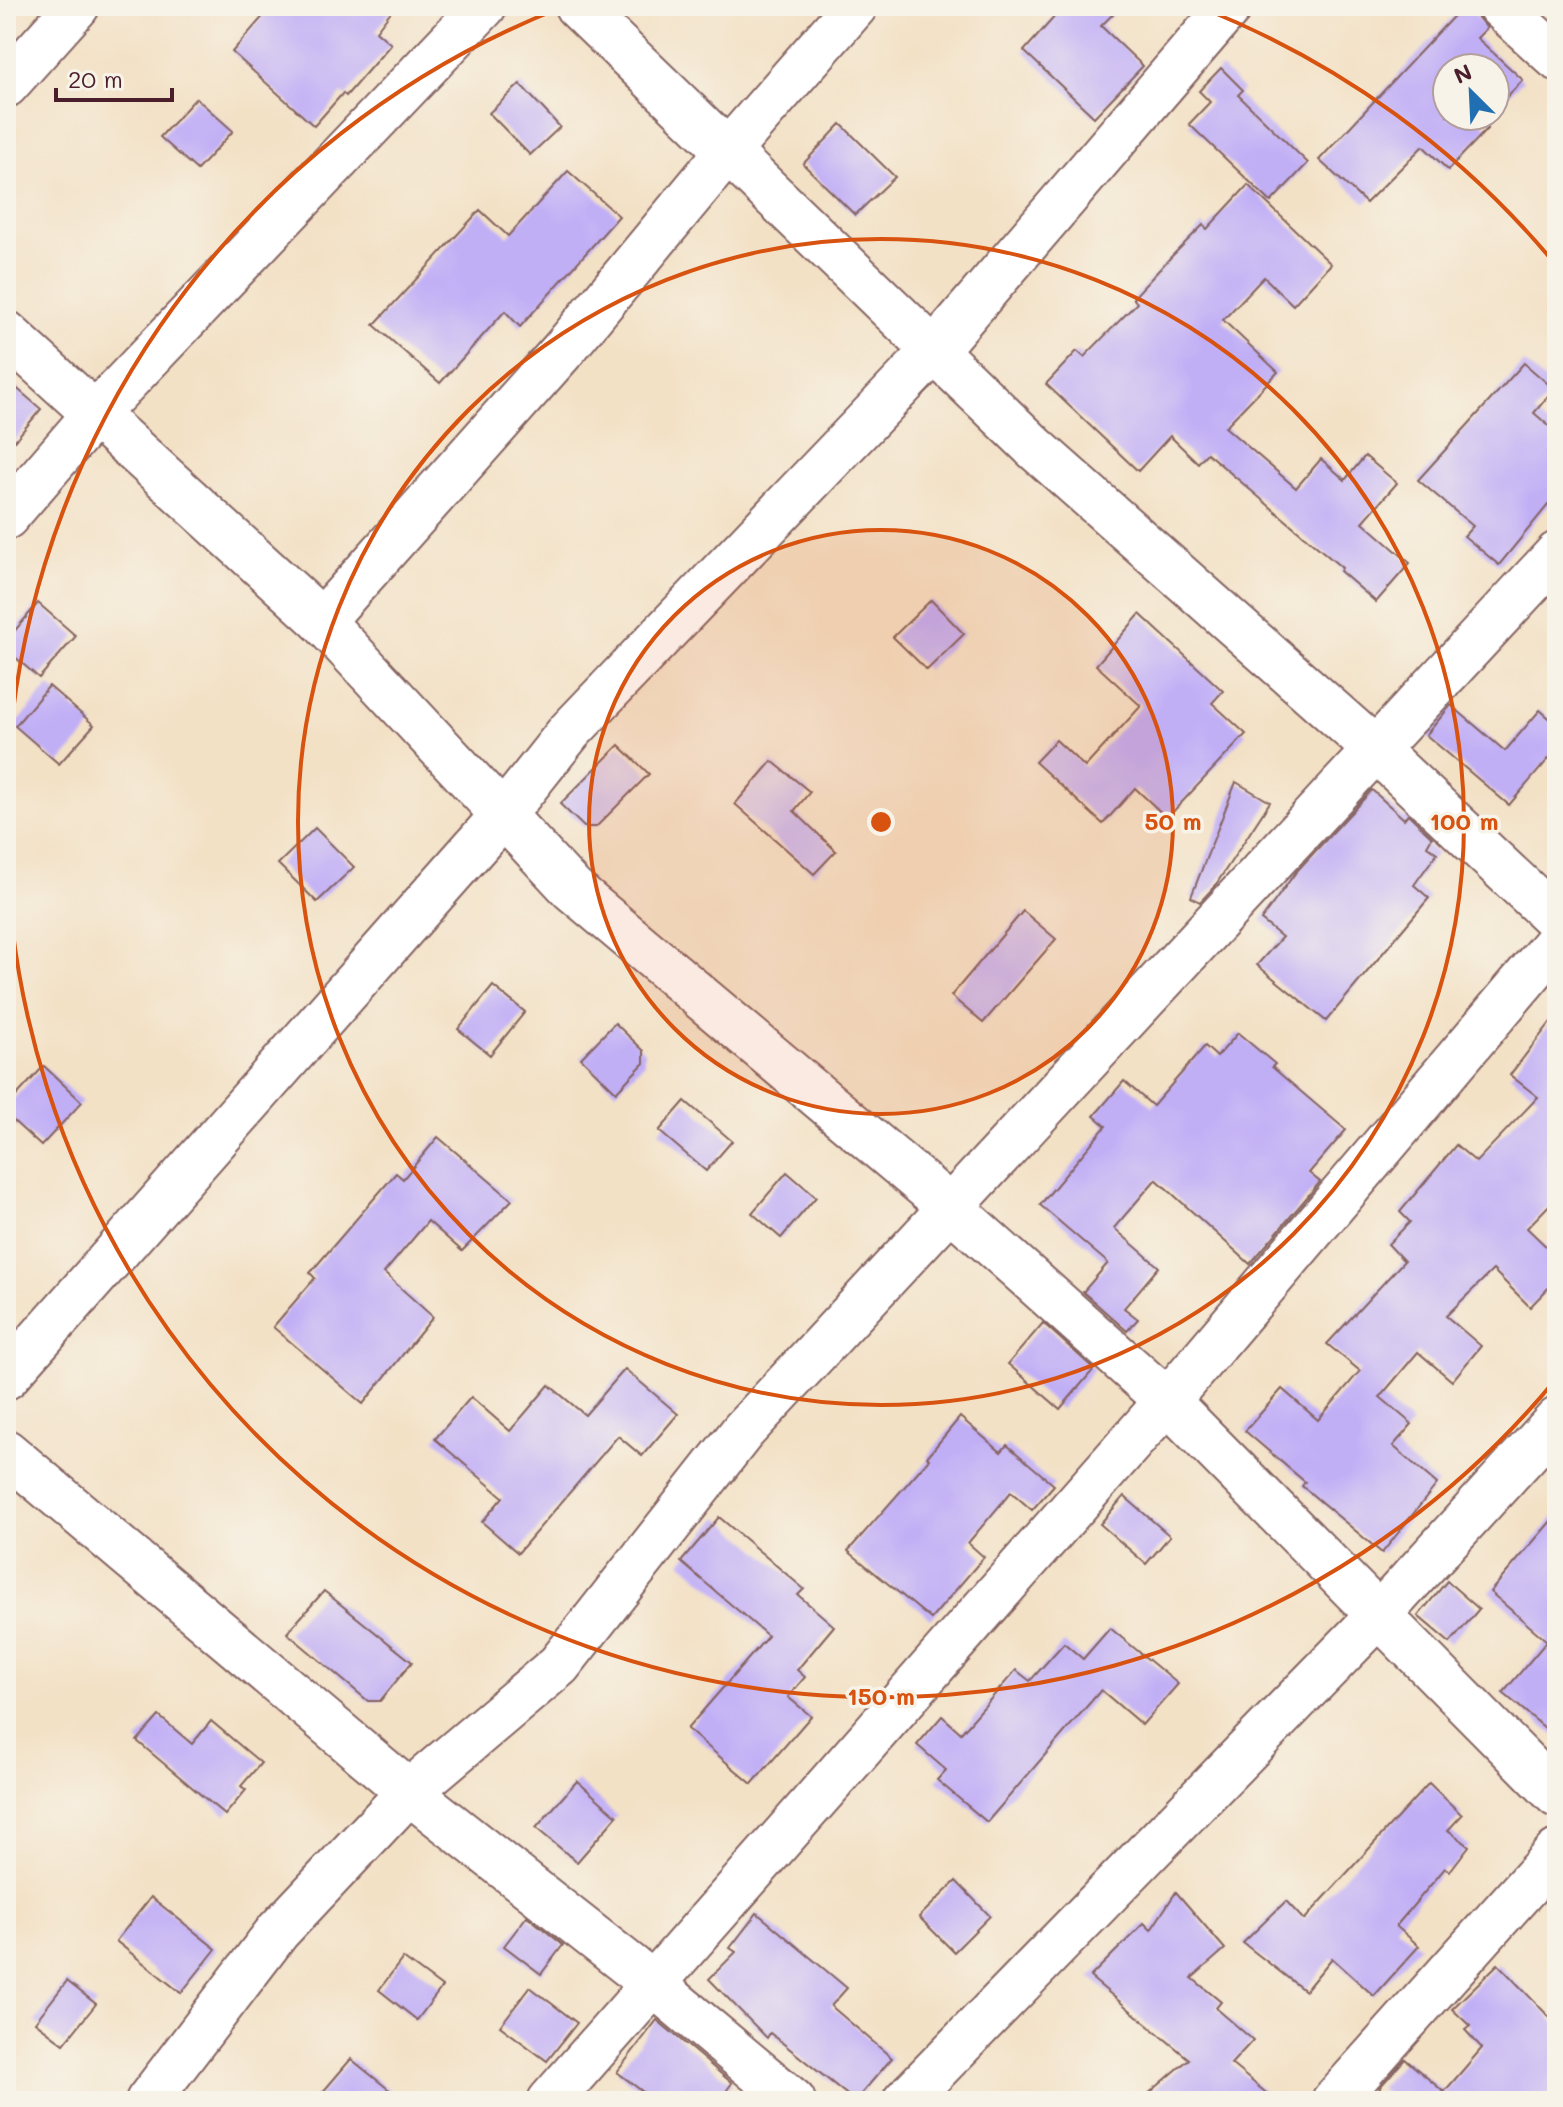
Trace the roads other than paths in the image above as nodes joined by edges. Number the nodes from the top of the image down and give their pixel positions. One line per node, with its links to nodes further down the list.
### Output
1 (77, 6): 8 (street)
2 (484, 6): 12 (street)
3 (577, 6): 9 (street)
4 (855, 6): 9 (street)
5 (1230, 6): 11 (street)
6 (1500, 6): 7 (street)
7 (1557, 58)
8 (6, 85)
9 (727, 152): 11 (street); 15 (street)
10 (6, 333): 12 (street)
11 (933, 352): 16 (street); 17 (street)
12 (95, 414): 13 (street); 15 (street)
13 (6, 517)
14 (1557, 554): 16 (street)
15 (322, 621): 17 (street)
16 (1376, 750): 18 (street); 20 (street)
17 (503, 815): 20 (street); 21 (street)
18 (1557, 920)
19 (1557, 941): 22 (street)
20 (950, 1207): 22 (street); 26 (street)
21 (6, 1377)
22 (1167, 1401): 25 (street); 29 (street)
23 (1557, 1420): 25 (street)
24 (6, 1452): 26 (street)
25 (1378, 1616): 27 (street); 33 (street)
26 (409, 1792): 29 (street); 30 (street)
27 (1557, 1795)
28 (1557, 1852): 34 (street)
29 (652, 1983): 31 (street); 32 (street)
30 (148, 2101)
31 (550, 2101)
32 (793, 2101)
33 (905, 2101)
34 (1334, 2101)

